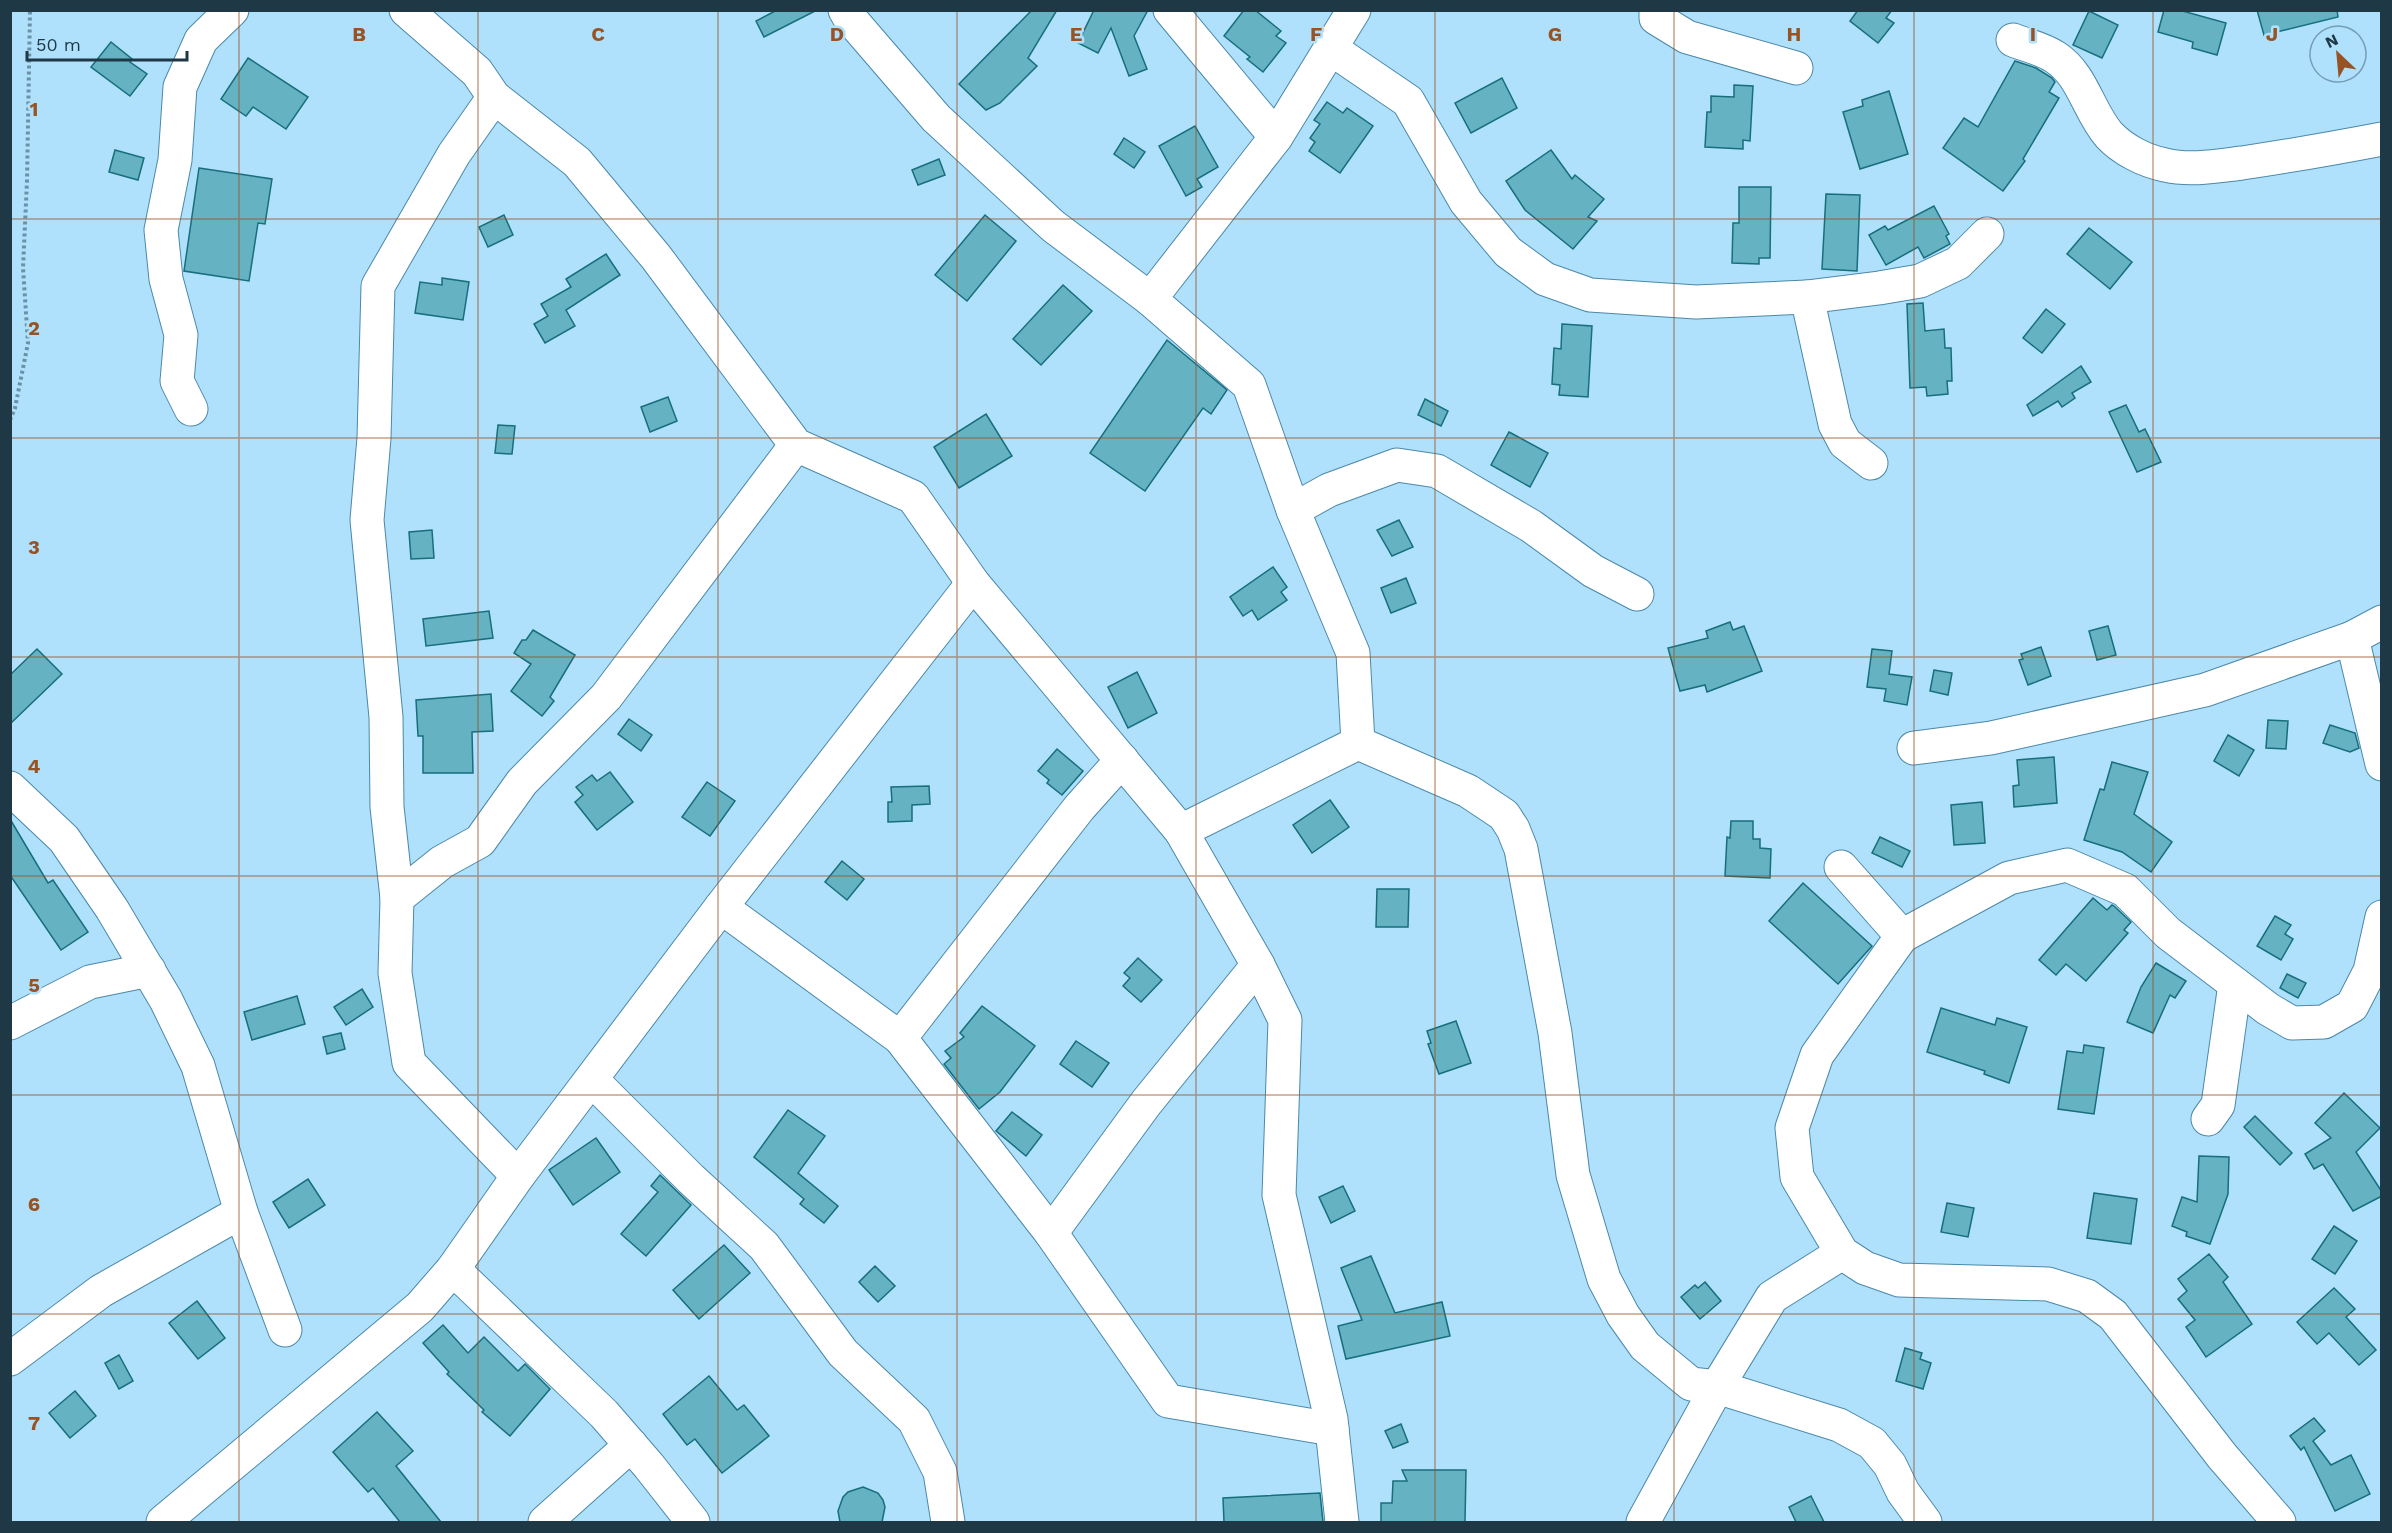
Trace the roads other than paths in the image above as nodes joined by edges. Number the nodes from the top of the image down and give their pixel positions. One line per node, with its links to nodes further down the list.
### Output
1 (232, 10): 16 (street)
2 (406, 10): 10 (street)
3 (845, 10): 15 (street)
4 (1170, 10): 11 (street)
5 (1354, 10): 8 (street)
6 (1656, 10): 9 (street)
7 (2013, 40): 12 (street)
8 (1330, 48): 11 (street); 14 (street)
9 (1796, 68)
10 (494, 97): 17 (street); 31 (street)
11 (1276, 137): 15 (street)
12 (2382, 139)
13 (1987, 234): 14 (street)
14 (1807, 297): 18 (street)
15 (1150, 299): 19 (street)
16 (191, 409)
17 (796, 445): 20 (street); 31 (street)
18 (1871, 463)
19 (1293, 510): 21 (street); 24 (street)
20 (973, 584): 26 (street); 32 (street)
21 (1637, 594)
22 (2382, 622): 23 (street)
23 (2352, 638): 25 (street); 27 (street)
24 (1358, 743): 29 (street); 49 (street)
25 (1914, 748)
26 (1122, 760): 29 (street); 39 (street)
27 (2382, 764)
28 (10, 788): 36 (street)
29 (1181, 831): 35 (street)
30 (1841, 867): 34 (street)
31 (397, 898): 42 (street)
32 (721, 907): 39 (street); 40 (street)
33 (2382, 917): 37 (street)
34 (1902, 936): 37 (street); 45 (street)
35 (1258, 965): 44 (street); 50 (street)
36 (149, 970): 38 (street); 43 (street)
37 (2235, 984): 41 (street)
38 (10, 1023)
39 (900, 1038): 44 (street)
40 (592, 1080): 42 (street); 55 (street)
41 (2208, 1119)
42 (518, 1176): 46 (street)
43 (241, 1212): 47 (street); 48 (street)
44 (1051, 1233): 50 (street)
45 (1842, 1253): 49 (street); 59 (street)
46 (453, 1269): 51 (street); 52 (street)
47 (285, 1330)
48 (10, 1359)
49 (1717, 1387): 57 (street); 58 (street)
50 (1332, 1429): 56 (street)
51 (631, 1445): 53 (street); 54 (street)
52 (163, 1522)
53 (545, 1522)
54 (693, 1522)
55 (948, 1522)
56 (1342, 1522)
57 (1643, 1522)
58 (1925, 1522)
59 (2279, 1522)

